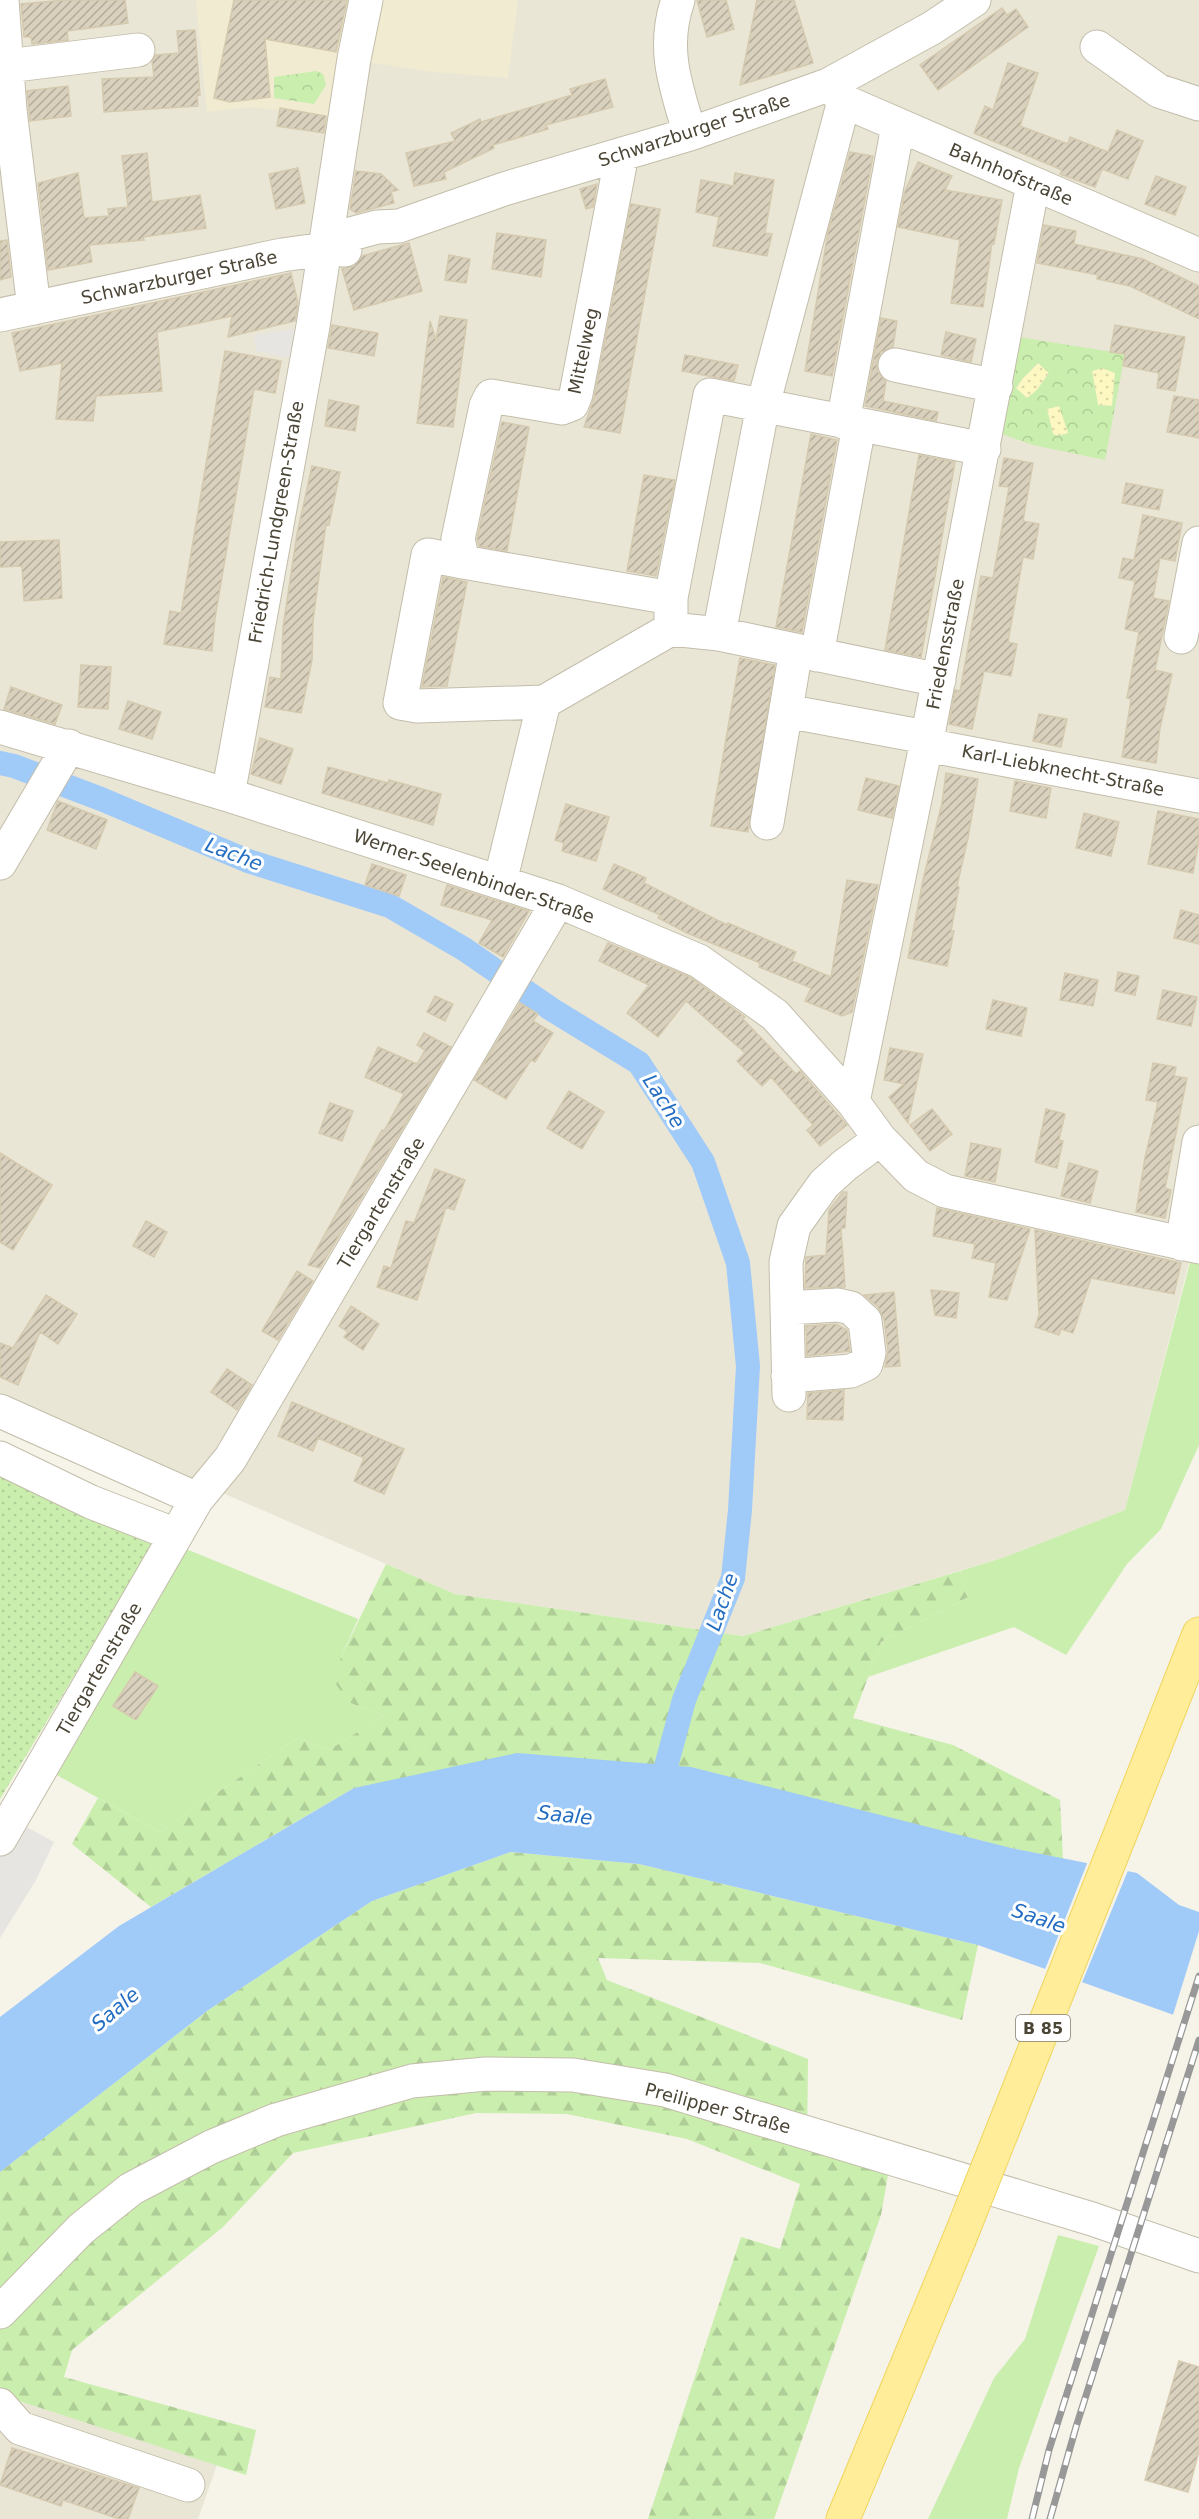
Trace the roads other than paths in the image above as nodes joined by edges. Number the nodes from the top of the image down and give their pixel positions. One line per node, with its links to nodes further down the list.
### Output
1 (2, 0): 7 (street)
2 (366, 0): 15 (street, Friedrich-Lundgreen-Straße)
3 (678, 0): 11 (street)
4 (974, 0): 8 (street, Schwarzburger Straße)
5 (1096, 47): 9 (street)
6 (138, 51): 7 (street)
7 (7, 66): 16 (street)
8 (836, 93): 10 (street, Bahnhofstraße); 11 (street, Schwarzburger Straße); 20 (street)
9 (1199, 104)
10 (898, 126): 13 (street, Bahnhofstraße); 21 (street)
11 (690, 134): 12 (street, Schwarzburger Straße)
12 (622, 154): 15 (street, Schwarzburger Straße); 24 (street, Mittelweg)
13 (1033, 184): 14 (street, Bahnhofstraße); 19 (street, Friedensstraße)
14 (1197, 246)
15 (325, 249): 16 (street, Schwarzburger Straße); 35 (street, Friedrich-Lundgreen-Straße)
16 (34, 308): 17 (street, Schwarzburger Straße)
17 (0, 315)
18 (895, 365): 19 (street)
19 (996, 386): 22 (street, Friedensstraße)
20 (763, 405): 21 (street); 25 (street); 26 (street)
21 (851, 424): 22 (street); 28 (street)
22 (984, 450): 29 (street, Friedensstraße)
23 (1199, 543): 27 (street)
24 (463, 562): 25 (street); 30 (street)
25 (671, 613): 26 (street); 30 (street)
26 (719, 634): 28 (street)
27 (1180, 637)
28 (807, 652): 29 (street); 31 (street)
29 (939, 680): 33 (street, Friedensstraße)
30 (544, 702): 39 (street)
31 (786, 711): 33 (street, Karl-Liebknecht-Straße); 37 (street)
32 (0, 727): 34 (street, Werner-Seelenbinder-Straße)
33 (926, 745): 36 (street, Karl-Liebknecht-Straße); 41 (street, Friedensstraße)
34 (65, 754): 35 (street, Werner-Seelenbinder-Straße); 38 (street)
35 (228, 795): 39 (street, Werner-Seelenbinder-Straße)
36 (1199, 796)
37 (766, 823)
38 (0, 863)
39 (500, 882): 40 (street, Werner-Seelenbinder-Straße)
40 (558, 901): 41 (street, Werner-Seelenbinder-Straße); 48 (street, Tiergartenstraße)
41 (853, 1102): 42 (street, Werner-Seelenbinder-Straße)
42 (880, 1139): 44 (street, Werner-Seelenbinder-Straße); 45 (street)
43 (1199, 1142): 44 (street)
44 (1190, 1246)
45 (787, 1308): 45 (street)
46 (0, 1412): 48 (street)
47 (0, 1458): 49 (street)
48 (197, 1499): 49 (street, Tiergartenstraße)
49 (176, 1535): 51 (street, Tiergartenstraße)
50 (1199, 1634): 56 (main road, B 85, bridge)
51 (0, 1839)
52 (1199, 2256): 53 (street, Preilipper Straße)
53 (0, 2312)
54 (0, 2405): 55 (street)
55 (188, 2485)
56 (843, 2519)

